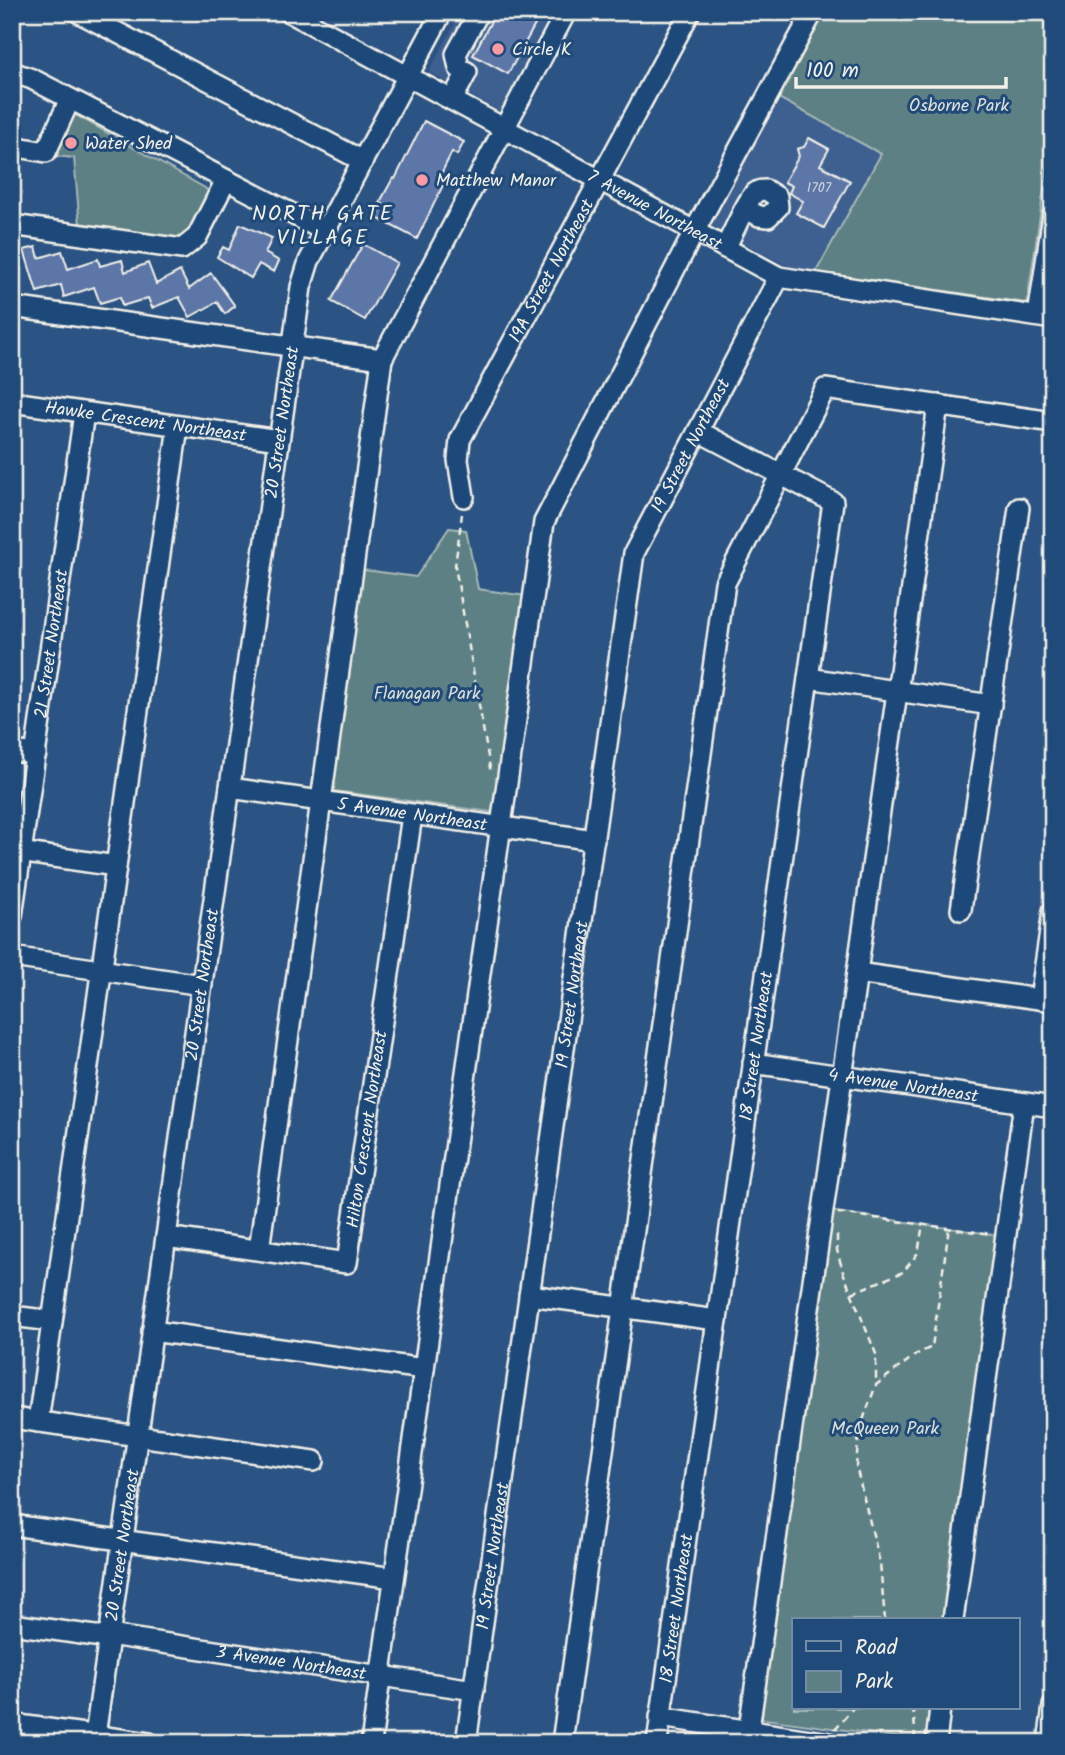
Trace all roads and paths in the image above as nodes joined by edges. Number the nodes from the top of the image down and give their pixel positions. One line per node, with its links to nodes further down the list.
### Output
1 (78, 12): 16 (street)
2 (289, 12): 8 (street, 7 Avenue Northeast)
3 (479, 12): 9 (street)
4 (566, 12): 14 (street)
5 (690, 12): 18 (street, 19A Street Northeast)
6 (813, 12): 23 (street)
7 (438, 20): 9 (street); 11 (street, 20 Street Northeast)
8 (324, 21): 11 (street, 7 Avenue Northeast)
9 (462, 43): 13 (street)
10 (12, 72): 12 (street)
11 (408, 77): 13 (street, 7 Avenue Northeast); 16 (street, 20 Street Northeast)
12 (69, 99): 15 (street); 17 (street)
13 (452, 100): 14 (street, 7 Avenue Northeast)
14 (504, 129): 18 (street, 7 Avenue Northeast); 29 (street)
15 (12, 146)
16 (363, 161): 22 (street, 20 Street Northeast)
17 (226, 180): 21 (street); 22 (street)
18 (600, 180): 23 (street, 7 Avenue Northeast); 38 (street, 19A Street Northeast)
19 (746, 209): 24 (street)
20 (1053, 215): 27 (street)
21 (12, 225)
22 (325, 231): 28 (street, 20 Street Northeast)
23 (694, 232): 24 (street, 7 Avenue Northeast); 49 (street)
24 (725, 248): 25 (street, 7 Avenue Northeast)
25 (779, 277): 27 (street, 7 Avenue Northeast); 35 (street, 19 Street Northeast)
26 (12, 307): 28 (street)
27 (1045, 318)
28 (292, 347): 29 (street); 36 (street, 20 Street Northeast)
29 (382, 359): 47 (street)
30 (12, 402): 32 (street, Hawke Crescent Northeast)
31 (937, 405): 33 (street); 37 (street); 41 (street)
32 (84, 413): 34 (street, Hawke Crescent Northeast); 44 (street, 21 Street Northeast)
33 (1053, 422)
34 (178, 426): 36 (street, Hawke Crescent Northeast); 52 (street)
35 (698, 431): 37 (street, 18 Street Northeast); 50 (street, 19 Street Northeast)
36 (279, 440): 46 (street, 20 Street Northeast)
37 (781, 475): 40 (street, 18 Street Northeast); 74 (street)
38 (464, 497): 45 (path)
39 (1019, 508): 42 (street)
40 (808, 678): 41 (street); 61 (street, 18 Street Northeast)
41 (897, 691): 42 (street); 58 (street)
42 (991, 705): 53 (street)
43 (12, 751): 44 (street)
44 (36, 754): 51 (street, 21 Street Northeast)
45 (492, 780)
46 (230, 788): 47 (street, 5 Avenue Northeast); 59 (street, 20 Street Northeast)
47 (322, 802): 48 (street, 5 Avenue Northeast); 71 (street)
48 (412, 815): 49 (street, 5 Avenue Northeast); 71 (street, Hilton Crescent Northeast)
49 (501, 827): 50 (street, 5 Avenue Northeast); 79 (street)
50 (594, 840): 73 (street, 19 Street Northeast)
51 (17, 852): 52 (street); 55 (street, 21 Street Northeast)
52 (117, 866): 57 (street)
53 (961, 910)
54 (1053, 911): 60 (street)
55 (12, 916)
56 (12, 957): 57 (street)
57 (102, 970): 59 (street); 77 (street)
58 (857, 973): 60 (street); 62 (street)
59 (202, 985): 70 (street, 20 Street Northeast)
60 (1046, 1000)
61 (753, 1063): 62 (street, 4 Avenue Northeast); 76 (street, 18 Street Northeast)
62 (842, 1076): 63 (street, 4 Avenue Northeast); 100 (street)
63 (1024, 1103): 64 (street, 4 Avenue Northeast); 89 (street)
64 (1053, 1107)
65 (829, 1211): 66 (path)
66 (923, 1224): 68 (path); 72 (path)
67 (837, 1225): 72 (path)
68 (949, 1228): 69 (path); 80 (path)
69 (998, 1235)
70 (166, 1237): 71 (street, Hilton Crescent Northeast); 78 (street, 20 Street Northeast)
71 (259, 1250)
72 (851, 1293): 80 (path)
73 (529, 1295): 74 (street); 93 (street, 19 Street Northeast)
74 (623, 1307): 76 (street); 106 (street)
75 (12, 1316): 77 (street)
76 (717, 1320): 98 (street, 18 Street Northeast)
77 (52, 1321): 82 (street)
78 (152, 1332): 79 (street); 83 (street, 20 Street Northeast)
79 (424, 1369): 87 (street)
80 (876, 1385): 88 (path)
81 (12, 1418): 82 (street)
82 (38, 1422): 83 (street)
83 (138, 1436): 84 (street); 86 (street, 20 Street Northeast)
84 (314, 1461)
85 (12, 1525): 86 (street)
86 (122, 1542): 87 (street); 91 (street, 20 Street Northeast)
87 (394, 1578): 92 (street)
88 (885, 1618)
89 (953, 1618)
90 (12, 1624): 91 (street, 3 Avenue Northeast)
91 (109, 1636): 92 (street, 3 Avenue Northeast); 101 (street, 20 Street Northeast)
92 (380, 1676): 93 (street, 3 Avenue Northeast); 104 (street)
93 (474, 1689): 105 (street, 19 Street Northeast)
94 (1053, 1706): 111 (street)
95 (851, 1710): 102 (path)
96 (912, 1710): 109 (path)
97 (940, 1710): 110 (street)
98 (660, 1717): 100 (street); 107 (street, 18 Street Northeast)
99 (12, 1724): 101 (street)
100 (748, 1737): 102 (street)
101 (94, 1739): 103 (street)
102 (824, 1742): 108 (street)
103 (149, 1743)
104 (371, 1743)
105 (466, 1743)
106 (562, 1743)
107 (657, 1743)
108 (830, 1743)
109 (914, 1743)
110 (936, 1743)
111 (1048, 1743)

